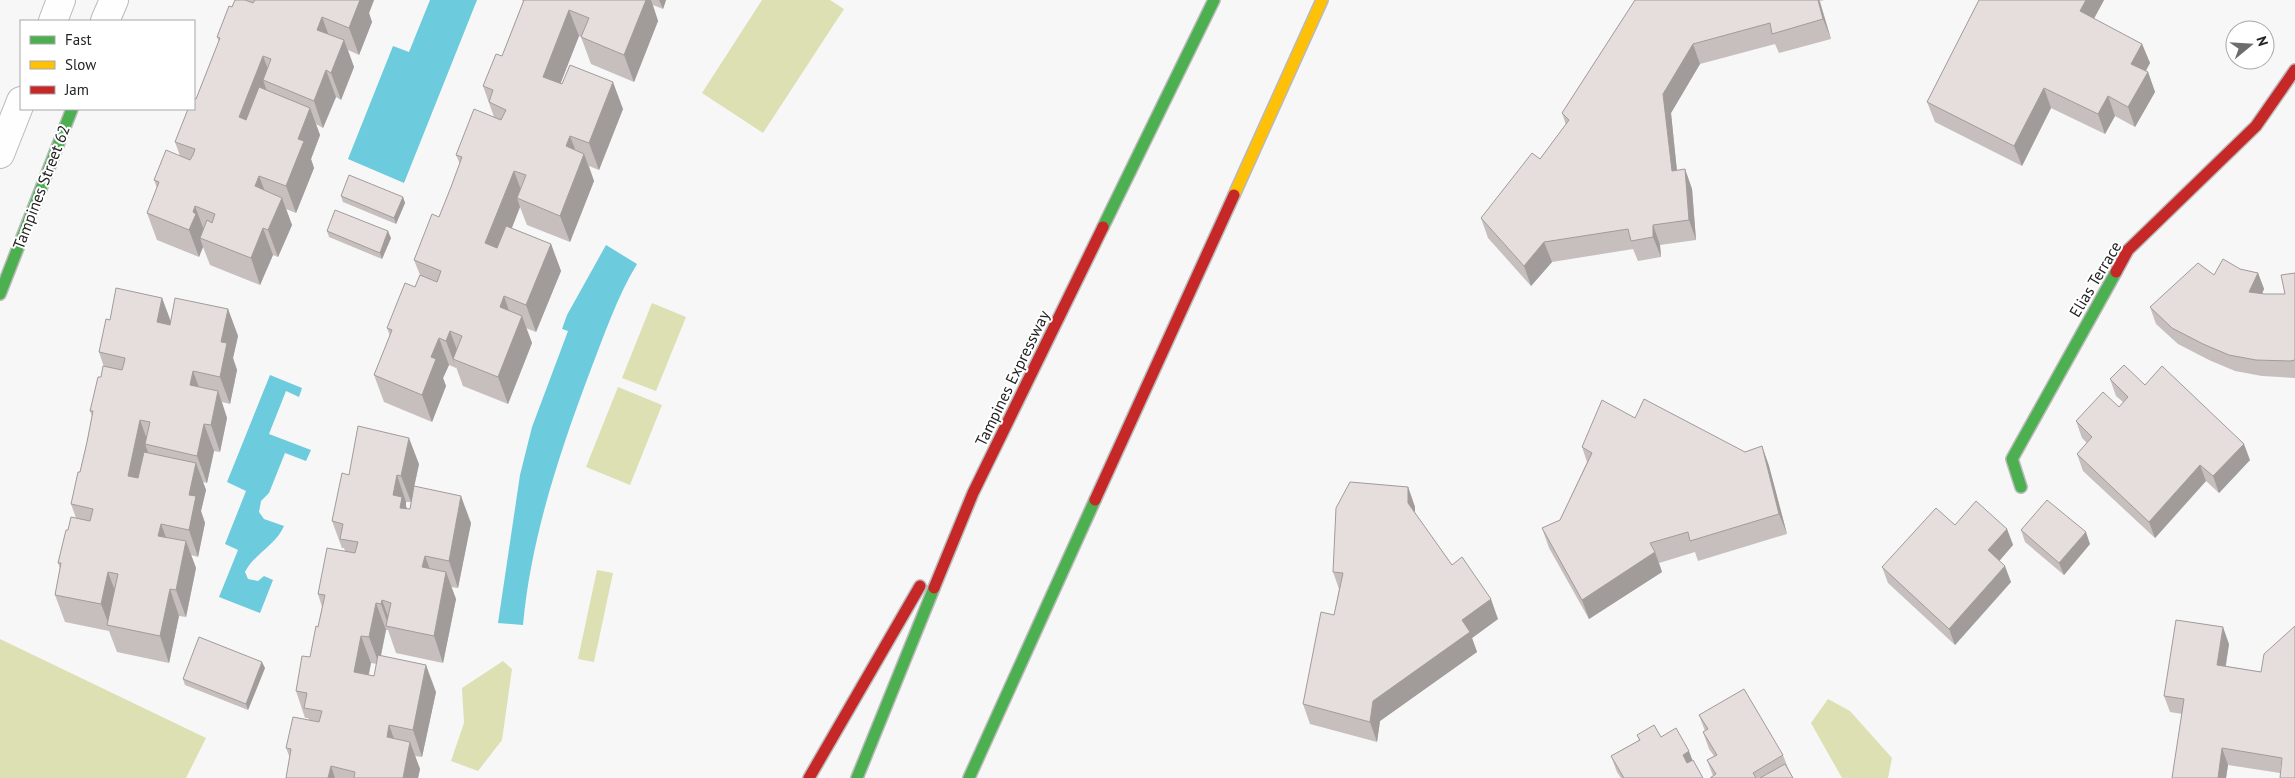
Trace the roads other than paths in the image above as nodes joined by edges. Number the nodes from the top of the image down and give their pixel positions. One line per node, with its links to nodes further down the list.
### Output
1 (61, 0): 5 (street)
2 (114, 0): 6 (street)
3 (1214, 0): 13 (main road, Tampines Expressway)
4 (1323, 0): 16 (main road)
5 (53, 20)
6 (106, 20)
7 (2295, 70): 12 (main road, Elias Terrace)
8 (20, 103): 10 (street)
9 (72, 110): 11 (main road, Tampines Street 62)
10 (0, 154)
11 (0, 294)
12 (2021, 487)
13 (973, 494): 14 (main road); 15 (main road, Tampines Expressway)
14 (809, 778)
15 (857, 778)
16 (969, 778)

